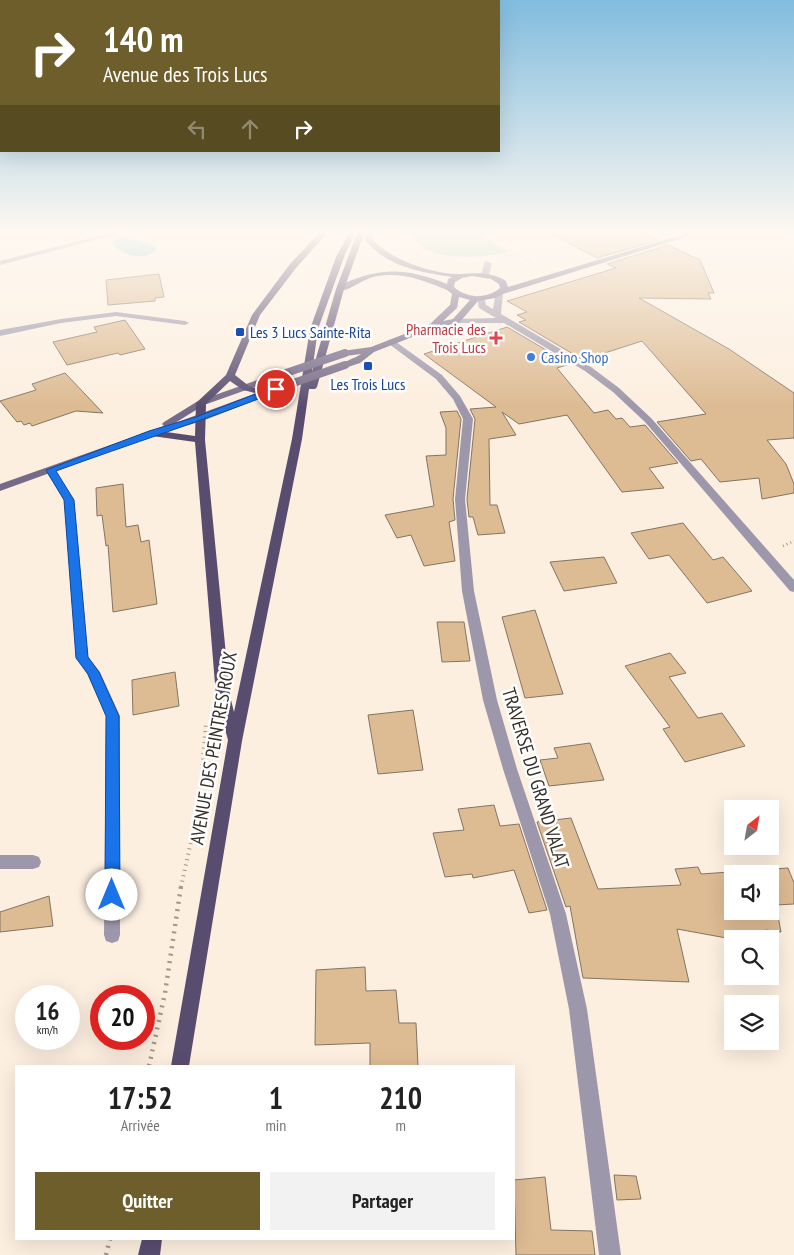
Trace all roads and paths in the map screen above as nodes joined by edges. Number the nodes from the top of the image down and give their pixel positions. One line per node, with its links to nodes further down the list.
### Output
1 (275, 290): 16 (main road)
2 (328, 290): 23 (main road, AVENUE DES PEINTRES ROUX)
3 (340, 290): 23 (main road, AVENUE DES PEINTRES ROUX)
4 (453, 290): 8 (main road); 12 (main road)
5 (502, 290): 7 (main road)
6 (511, 290): 7 (main road)
7 (500, 293): 8 (main road); 9 (street)
8 (478, 298): 9 (street); 10 (main road)
9 (501, 317): 10 (street); 26 (street)
10 (456, 321): 12 (main road)
11 (185, 323): 13 (street)
12 (433, 326): 14 (main road)
13 (0, 333)
14 (392, 342): 15 (main road); 40 (street, TRAVERSE DU GRAND VALAT)
15 (372, 350): 17 (main road, bridge); 18 (main road, bridge)
16 (230, 376): 17 (main road); 19 (main road)
17 (246, 388): 18 (main road); 19 (main road)
18 (272, 391): 20 (main road)
19 (201, 403): 20 (main road); 21 (main road)
20 (199, 419): 21 (main road); 22 (main road)
21 (152, 433): 22 (main road); 24 (main road)
22 (200, 440): 28 (main road)
23 (297, 440): 28 (main road, AVENUE DES PEINTRES ROUX)
24 (50, 470): 25 (main road); 33 (street)
25 (0, 488)
26 (794, 588)
27 (206, 714): 29 (path)
28 (235, 741): 35 (main road, AVENUE DES PEINTRES ROUX)
29 (200, 804)
30 (198, 813): 34 (path)
31 (0, 862): 32 (street)
32 (34, 862)
33 (112, 935)
34 (149, 1065)
35 (180, 1065)
36 (110, 1240): 38 (path)
37 (152, 1240): 39 (main road)
38 (106, 1255)
39 (149, 1255)
40 (610, 1255)

